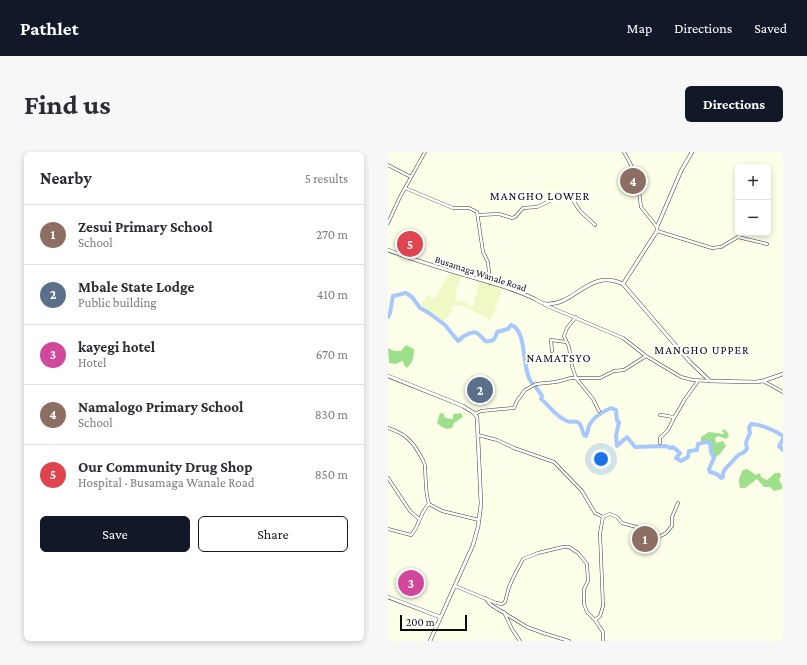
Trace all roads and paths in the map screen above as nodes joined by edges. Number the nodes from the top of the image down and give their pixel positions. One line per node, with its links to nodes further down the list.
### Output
1 (425, 152): 5 (street)
2 (624, 152): 10 (street)
3 (692, 152): 10 (street)
4 (388, 165): 5 (street)
5 (411, 177): 6 (street)
6 (405, 188): 7 (street); 8 (street)
7 (478, 215): 9 (street); 14 (street)
8 (388, 223)
9 (595, 225)
10 (657, 226): 11 (street)
11 (657, 231): 12 (street); 15 (street)
12 (767, 244)
13 (388, 250): 14 (street, Busamaga Wanale Road)
14 (490, 283): 16 (street, Busamaga Wanale Road)
15 (623, 284): 16 (street); 25 (street)
16 (545, 304): 17 (street)
17 (576, 317): 18 (street); 20 (street)
18 (566, 342): 19 (street); 23 (street)
19 (552, 351)
20 (646, 356): 23 (street); 24 (street)
21 (783, 374): 26 (street)
22 (388, 376): 30 (street)
23 (576, 378): 28 (street); 30 (street)
24 (698, 381): 25 (street); 31 (street)
25 (710, 381): 26 (street)
26 (763, 381): 27 (street)
27 (783, 392)
28 (599, 411)
29 (660, 415): 31 (street)
30 (476, 416): 33 (street)
31 (674, 418): 34 (street)
32 (388, 428): 37 (street)
33 (478, 435): 38 (street); 40 (street)
34 (660, 443)
35 (388, 478): 39 (street)
36 (678, 502): 38 (street)
37 (429, 504): 39 (street); 40 (street)
38 (603, 517): 47 (street)
39 (419, 519): 41 (street)
40 (479, 520): 42 (street)
41 (388, 529)
42 (455, 586): 44 (street); 46 (street)
43 (388, 597): 46 (street)
44 (485, 597): 45 (street); 47 (street)
45 (504, 612): 49 (street); 50 (street)
46 (440, 617): 48 (street)
47 (595, 620): 51 (street)
48 (430, 641)
49 (520, 641)
50 (569, 641)
51 (603, 641)

